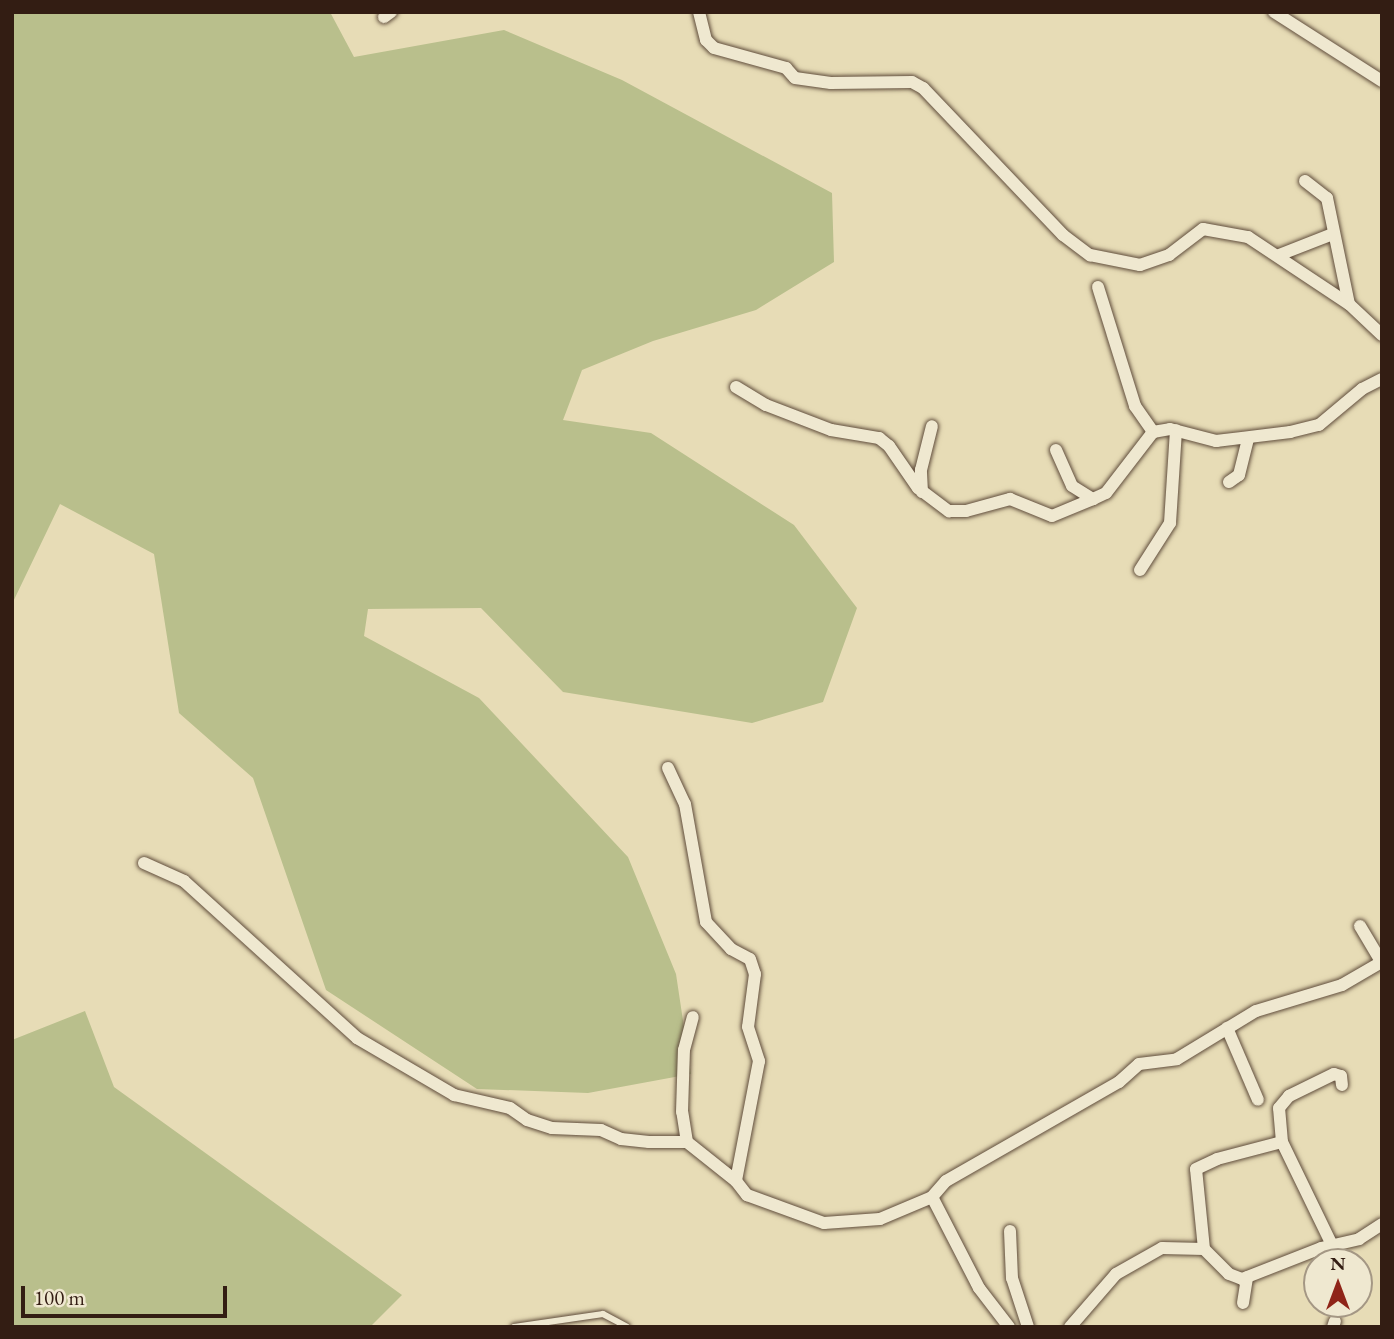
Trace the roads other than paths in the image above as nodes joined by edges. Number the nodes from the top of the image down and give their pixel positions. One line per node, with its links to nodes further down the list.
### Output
1 (699, 12): 6 (street)
2 (1274, 12): 3 (street)
3 (1382, 81)
4 (1305, 181): 5 (street)
5 (1333, 234): 6 (street); 8 (street)
6 (1279, 255): 8 (street)
7 (1098, 288): 14 (street)
8 (1349, 304): 9 (street)
9 (1382, 335)
10 (1382, 379): 15 (street)
11 (736, 387): 18 (street)
12 (932, 426): 18 (street)
13 (1176, 430): 14 (street); 15 (street); 20 (street)
14 (1153, 432): 19 (street)
15 (1248, 439): 17 (street)
16 (1056, 450): 19 (street)
17 (1229, 482)
18 (922, 492): 19 (street)
19 (1093, 499)
20 (1140, 569)
21 (668, 768): 31 (street)
22 (144, 863): 29 (street)
23 (1360, 926): 24 (street)
24 (1381, 963): 26 (street)
25 (693, 1017): 29 (street)
26 (1227, 1028): 28 (street); 32 (street)
27 (1342, 1085): 30 (street)
28 (1258, 1100)
29 (687, 1142): 31 (street)
30 (1282, 1142): 35 (street); 36 (street)
31 (736, 1181): 32 (street)
32 (932, 1197): 41 (street)
33 (1382, 1224): 35 (street)
34 (1010, 1231): 42 (street)
35 (1332, 1245): 37 (street)
36 (1204, 1249): 37 (street); 43 (street)
37 (1247, 1277): 38 (street)
38 (1243, 1303)
39 (514, 1327): 40 (lane)
40 (627, 1327)
41 (1009, 1327)
42 (1028, 1327)
43 (1070, 1327)

